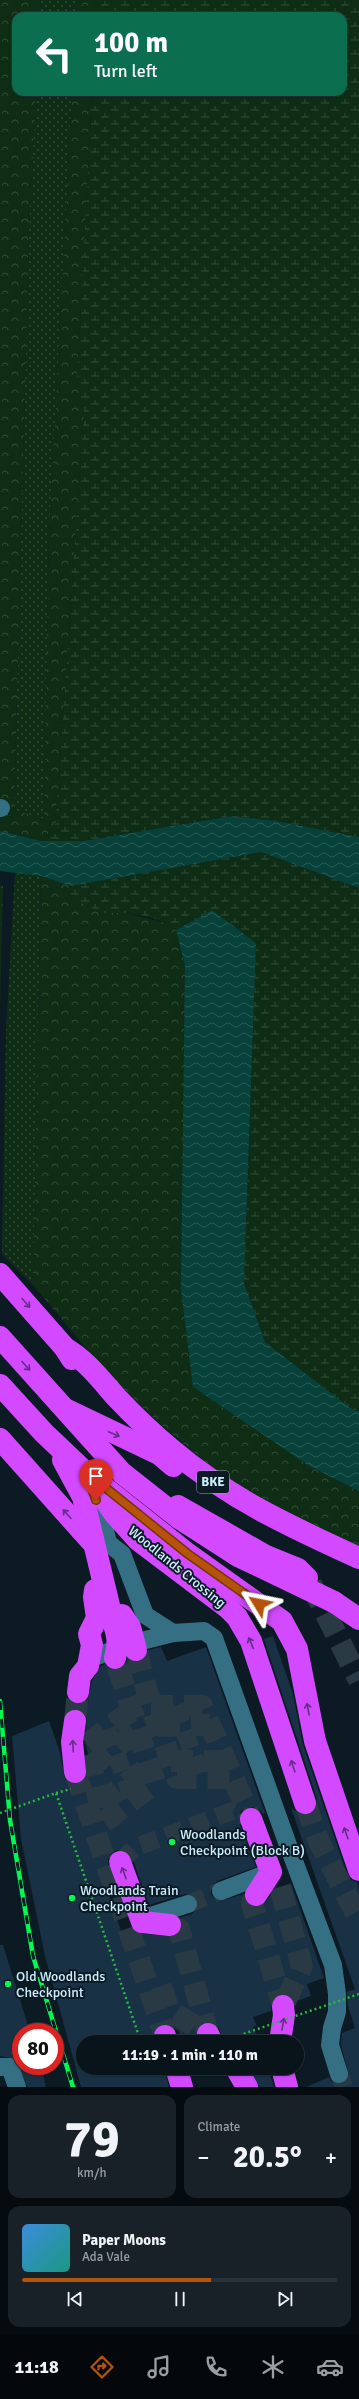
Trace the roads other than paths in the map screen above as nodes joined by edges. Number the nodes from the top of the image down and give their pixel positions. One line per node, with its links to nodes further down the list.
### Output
1 (0, 1274): 3 (highway, BKE, one-way to 3)
2 (0, 1337): 5 (highway, one-way to 5)
3 (89, 1373): 8 (highway, BKE); 12 (highway, BKE)
4 (0, 1385): 6 (highway, Woodlands Crossing)
5 (67, 1410): 8 (highway, one-way to 8); 9 (highway)
6 (44, 1433): 10 (highway, Woodlands Crossing); 11 (highway, Woodlands Crossing)
7 (0, 1439): 11 (highway, one-way to 7)
8 (159, 1454): 13 (highway)
9 (108, 1458): 15 (highway); 16 (highway, bridge)
10 (86, 1472): 17 (lane); 23 (highway, Woodlands Crossing, one-way to 10); 26 (highway, Woodlands Crossing, one-way to 10)
11 (93, 1543): 14 (highway, Woodlands Crossing)
12 (359, 1558)
13 (359, 1567)
14 (101, 1574): 18 (highway, Woodlands Crossing); 19 (highway)
15 (307, 1578)
16 (359, 1619)
17 (173, 1633): 18 (lane); 36 (lane)
18 (126, 1650): 19 (lane)
19 (87, 1665): 20 (highway)
20 (78, 1692)
21 (75, 1721): 22 (highway, one-way to 21)
22 (74, 1780)
23 (306, 1803)
24 (251, 1819): 27 (highway)
25 (120, 1862): 31 (highway, one-way to 25)
26 (359, 1870)
27 (275, 1880): 28 (lane); 29 (highway)
28 (221, 1891)
29 (256, 1895)
30 (188, 1904): 31 (lane)
31 (142, 1924): 32 (highway)
32 (170, 1925)
33 (283, 2006): 34 (highway, one-way to 33)
34 (281, 2035)
35 (0, 2067): 40 (lane)
36 (339, 2074)
37 (178, 2075): 41 (highway)
38 (240, 2075): 42 (highway)
39 (284, 2075): 43 (highway)
40 (17, 2087)
41 (182, 2087)
42 (247, 2087)
43 (287, 2087)

